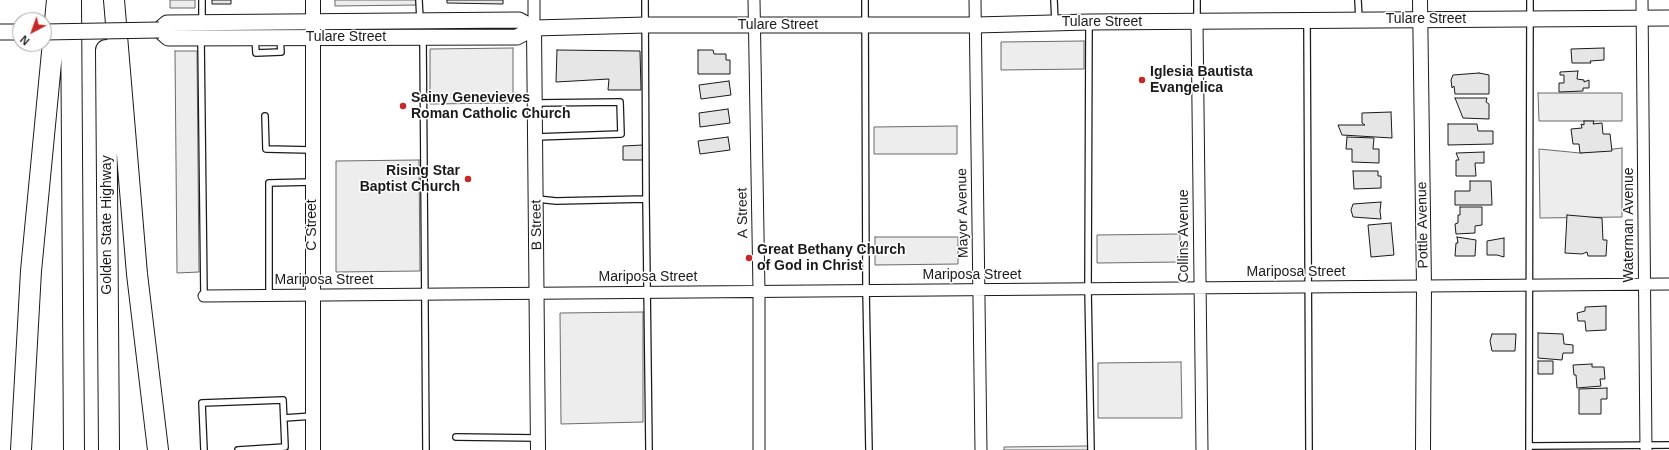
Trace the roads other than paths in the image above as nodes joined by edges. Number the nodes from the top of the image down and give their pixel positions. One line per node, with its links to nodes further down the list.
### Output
1 (57, 0): 71 (highway)
2 (71, 0): 72 (highway)
3 (105, 0): 73 (highway, Golden State Highway)
4 (114, 0): 74 (highway)
5 (202, 0): 29 (lane)
6 (313, 0): 26 (street, C Street)
7 (419, 0): 24 (lane)
8 (534, 0): 35 (street, B Street)
9 (645, 0): 32 (lane)
10 (754, 0): 33 (street, A Street)
11 (865, 0): 31 (lane)
12 (975, 0): 34 (street, Mayor Avenue)
13 (1054, 0): 30 (lane)
14 (1197, 0): 28 (lane)
15 (1358, 0): 23 (lane)
16 (1420, 0): 22 (street, Pottle Avenue)
17 (1530, 0): 19 (lane)
18 (1642, 0): 20 (street, Waterman Avenue)
19 (1530, 18): 20 (main road, Tulare Street); 22 (main road, Tulare Street); 50 (lane)
20 (1642, 18): 21 (main road, Tulare Street); 48 (street, Waterman Avenue)
21 (1669, 18)
22 (1420, 19): 23 (main road, Tulare Street); 51 (street, Pottle Avenue)
23 (1358, 20): 25 (main road, Tulare Street)
24 (420, 21): 26 (main road, Tulare Street); 35 (main road, Tulare Street)
25 (1307, 21): 28 (main road, Tulare Street); 52 (lane)
26 (313, 22): 29 (main road, Tulare Street); 40 (street, C Street)
27 (1088, 22): 28 (main road, Tulare Street); 30 (main road, Tulare Street); 54 (lane)
28 (1197, 22): 53 (street, Collins Avenue)
29 (202, 23): 36 (main road, Tulare Street)
30 (1055, 23): 34 (main road, Tulare Street)
31 (866, 24): 33 (main road, Tulare Street); 34 (main road, Tulare Street); 55 (lane)
32 (646, 25): 33 (main road, Tulare Street); 35 (main road, Tulare Street); 47 (lane)
33 (754, 25): 57 (street, A Street)
34 (976, 25): 56 (street, Mayor Avenue)
35 (534, 28): 38 (main road, Tulare Street); 41 (street, B Street)
36 (159, 30): 37 (main road, Tulare Street, bridge); 39 (main road, Tulare Street)
37 (52, 32)
38 (423, 37): 40 (main road, Tulare Street); 60 (lane)
39 (201, 38): 40 (main road, Tulare Street); 63 (lane)
40 (313, 38): 44 (street, C Street)
41 (536, 102): 43 (street, B Street); 43 (lane)
42 (265, 116): 44 (lane)
43 (536, 137): 46 (street, B Street)
44 (312, 150): 45 (street, C Street)
45 (312, 182): 61 (lane); 62 (street, C Street)
46 (537, 199): 47 (lane); 59 (street, B Street)
47 (646, 199): 58 (lane)
48 (1644, 284): 49 (street, Mariposa Street); 50 (street, Mariposa Street); 70 (street, Waterman Avenue)
49 (1669, 284)
50 (1529, 285): 51 (street, Mariposa Street); 69 (lane)
51 (1424, 286): 52 (street, Mariposa Street); 86 (street, Pottle Avenue)
52 (1308, 287): 53 (street, Mariposa Street); 85 (lane)
53 (1199, 288): 54 (street, Mariposa Street); 84 (street, Collins Avenue)
54 (1088, 289): 56 (street, Mariposa Street); 83 (lane)
55 (866, 290): 56 (street, Mariposa Street); 57 (street, Mariposa Street); 81 (lane)
56 (980, 290): 82 (street, Mayor Avenue)
57 (759, 291): 58 (street, Mariposa Street); 80 (street, A Street)
58 (647, 292): 59 (street, Mariposa Street); 79 (lane)
59 (538, 293): 60 (street, Mariposa Street); 67 (street, B Street)
60 (424, 294): 62 (street, Mariposa Street); 78 (lane)
61 (270, 295): 62 (street, Mariposa Street); 63 (street, Mariposa Street)
62 (313, 295): 64 (street, C Street)
63 (204, 296)
64 (313, 416): 65 (lane); 77 (street, C Street)
65 (284, 418): 75 (lane); 76 (lane)
66 (456, 437): 67 (lane)
67 (538, 444)
68 (1669, 445): 70 (lane)
69 (1529, 448): 70 (lane)
70 (1646, 448)
71 (21, 450)
72 (74, 450)
73 (109, 450)
74 (158, 450)
75 (204, 450)
76 (238, 450)
77 (313, 450)
78 (426, 450)
79 (649, 450)
80 (759, 450)
81 (869, 450)
82 (981, 450)
83 (1091, 450)
84 (1202, 450)
85 (1309, 450)
86 (1423, 450)

